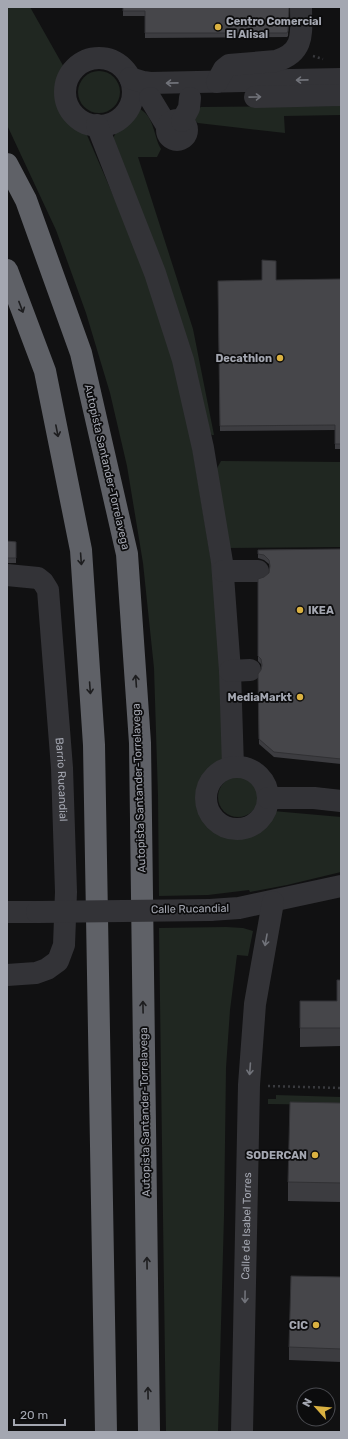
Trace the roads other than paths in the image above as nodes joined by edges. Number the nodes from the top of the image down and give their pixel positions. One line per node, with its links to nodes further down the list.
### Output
1 (301, 7): 4 (street)
2 (130, 78): 4 (street, one-way to 2); 7 (street); 8 (street)
3 (341, 79): 4 (street, one-way to 4)
4 (217, 82)
5 (341, 95): 6 (street, one-way to 5)
6 (190, 98): 7 (street); 7 (street)
7 (141, 99): 8 (street)
8 (97, 125): 11 (street)
9 (7, 164): 22 (highway, Autopista Santander-Torrelavega, one-way to 9)
10 (7, 270): 21 (highway, one-way to 21)
11 (223, 571): 12 (street); 14 (street)
12 (258, 571)
13 (7, 575): 20 (street, Barrio Rucandial)
14 (233, 767): 15 (street); 15 (street)
15 (268, 798): 16 (street)
16 (341, 801)
17 (341, 886): 18 (street, Calle Rucandial)
18 (273, 902): 19 (street, Calle Rucandial, bridge); 23 (street, Calle de Isabel Torres, one-way to 23)
19 (7, 912)
20 (7, 975)
21 (106, 1432)
22 (149, 1432)
23 (242, 1432)

